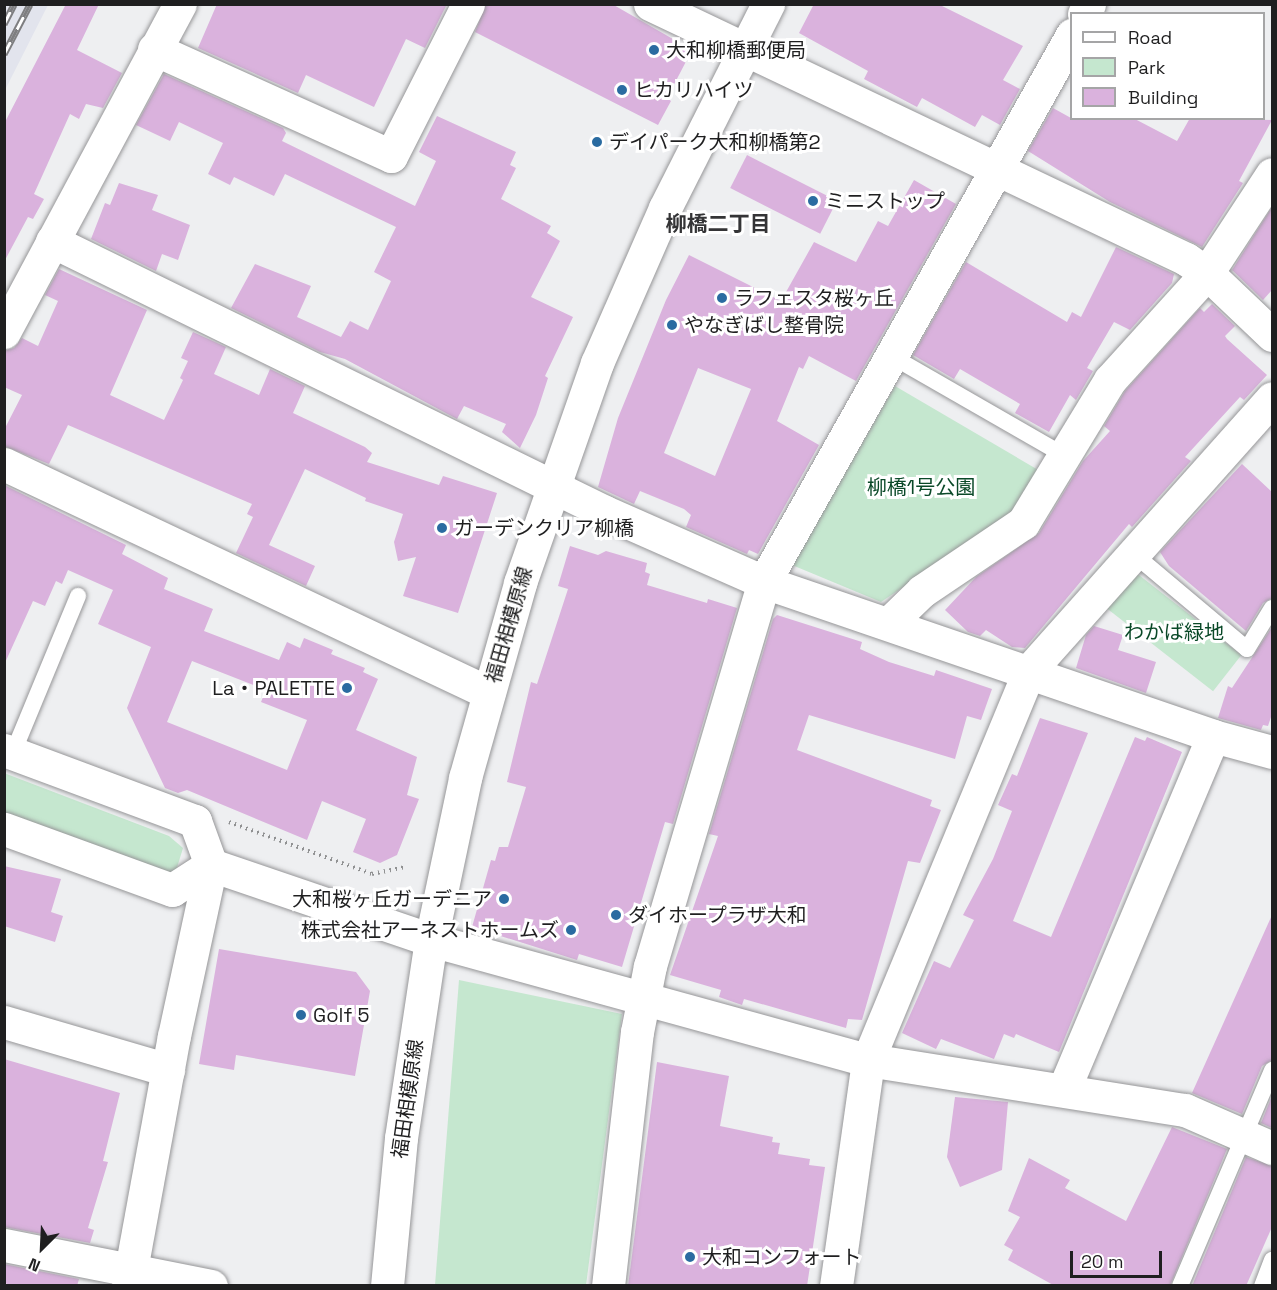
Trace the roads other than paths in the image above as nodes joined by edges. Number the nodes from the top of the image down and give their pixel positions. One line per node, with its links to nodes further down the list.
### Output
1 (180, 4): 6 (street)
2 (468, 4): 6 (street)
3 (650, 4): 7 (street)
4 (768, 4): 7 (street, 福田相模原線)
5 (1070, 37): 8 (street)
6 (154, 49): 10 (street)
7 (744, 50): 8 (street); 18 (street, 福田相模原線)
8 (995, 169): 11 (street); 14 (street)
9 (1272, 174): 11 (street)
10 (52, 241): 12 (street); 18 (street)
11 (1207, 273): 13 (street); 16 (street)
12 (4, 333)
13 (1272, 335)
14 (893, 357): 16 (lane); 20 (street)
15 (1272, 398): 19 (street)
16 (1065, 456): 23 (street)
17 (4, 464): 25 (street)
18 (552, 486): 20 (street); 25 (street, 福田相模原線)
19 (1135, 555): 22 (lane); 24 (street)
20 (764, 582): 23 (street); 32 (street)
21 (78, 596): 27 (lane)
22 (1272, 608)
23 (889, 623): 24 (street)
24 (1029, 671): 26 (street); 34 (street)
25 (489, 693): 31 (street, 福田相模原線)
26 (1213, 736): 28 (street); 37 (street)
27 (9, 752): 30 (street)
28 (1272, 752)
29 (4, 829): 30 (street)
30 (211, 865): 31 (street); 35 (street)
31 (431, 940): 32 (street); 43 (street, 福田相模原線)
32 (643, 999): 34 (street); 44 (street)
33 (4, 1022): 35 (street)
34 (868, 1060): 37 (street); 45 (street)
35 (168, 1070): 41 (street)
36 (1272, 1070): 38 (lane)
37 (1064, 1089): 38 (street)
38 (1258, 1142): 46 (lane)
39 (4, 1245): 41 (street)
40 (1272, 1260): 47 (lane)
41 (129, 1277): 42 (street)
42 (211, 1286)
43 (387, 1286)
44 (608, 1286)
45 (836, 1286)
46 (1180, 1286)
47 (1262, 1286)

